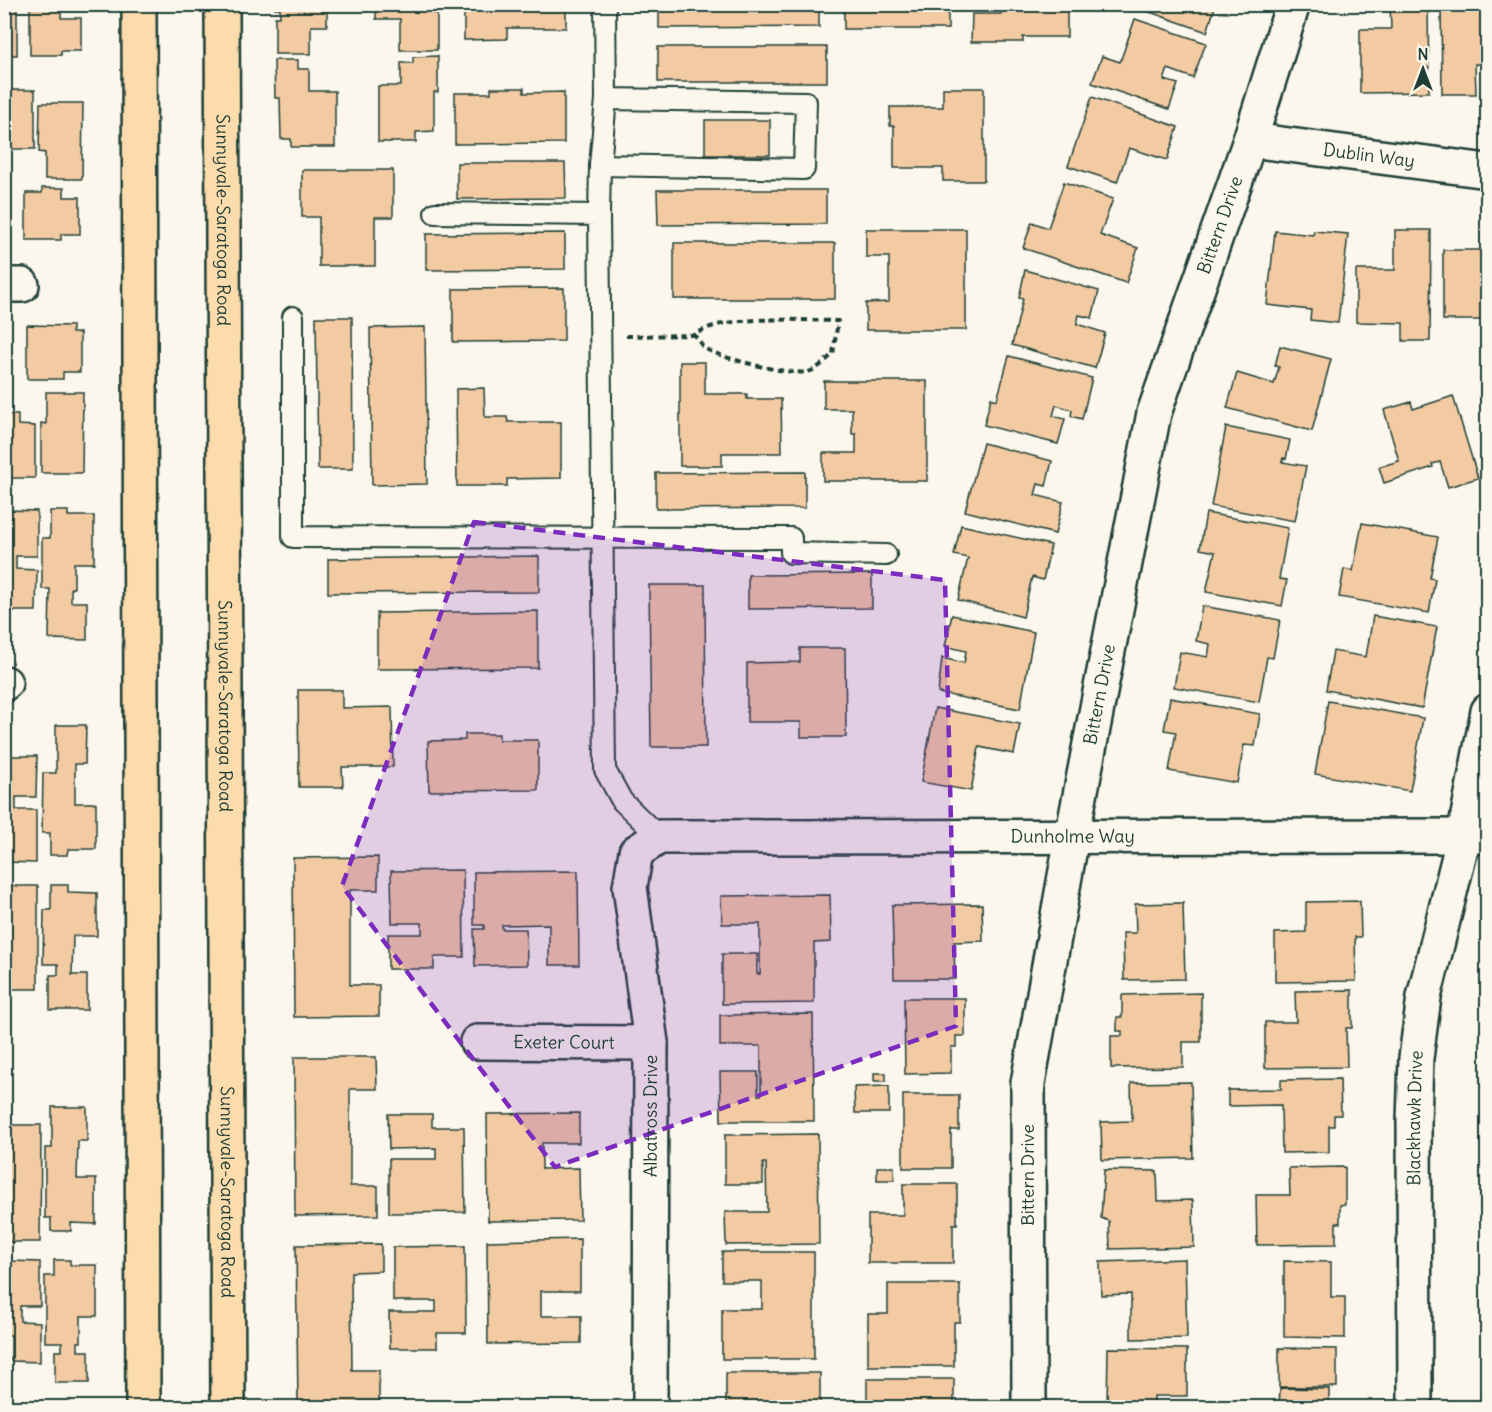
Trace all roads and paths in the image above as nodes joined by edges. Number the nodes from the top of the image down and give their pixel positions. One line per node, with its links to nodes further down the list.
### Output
1 (139, 4): 22 (main road)
2 (222, 4): 23 (main road, Sunnyvale-Saratoga Road)
3 (605, 4): 5 (lane)
4 (1293, 4): 6 (street, Bittern Drive)
5 (606, 99): 7 (lane); 7 (lane)
6 (1250, 140): 8 (street, Dublin Way); 19 (street, Bittern Drive)
7 (600, 165): 10 (lane)
8 (1488, 171)
9 (435, 213): 10 (lane)
10 (599, 215): 13 (lane)
11 (293, 317): 14 (lane)
12 (695, 335): 12 (path); 13 (path)
13 (602, 336): 14 (lane)
14 (602, 537): 15 (lane); 18 (lane)
15 (886, 555)
16 (1488, 711): 17 (street, Blackhawk Drive)
17 (1476, 836): 19 (street, Dunholme Way); 26 (street, Blackhawk Drive)
18 (659, 837): 19 (street, Dunholme Way); 21 (street, Albatross Drive)
19 (1072, 837): 25 (street, Bittern Drive)
20 (477, 1042): 21 (street, Exeter Court)
21 (651, 1043): 24 (street, Albatross Drive)
22 (143, 1407)
23 (228, 1407)
24 (650, 1407)
25 (1029, 1407)
26 (1415, 1407)

